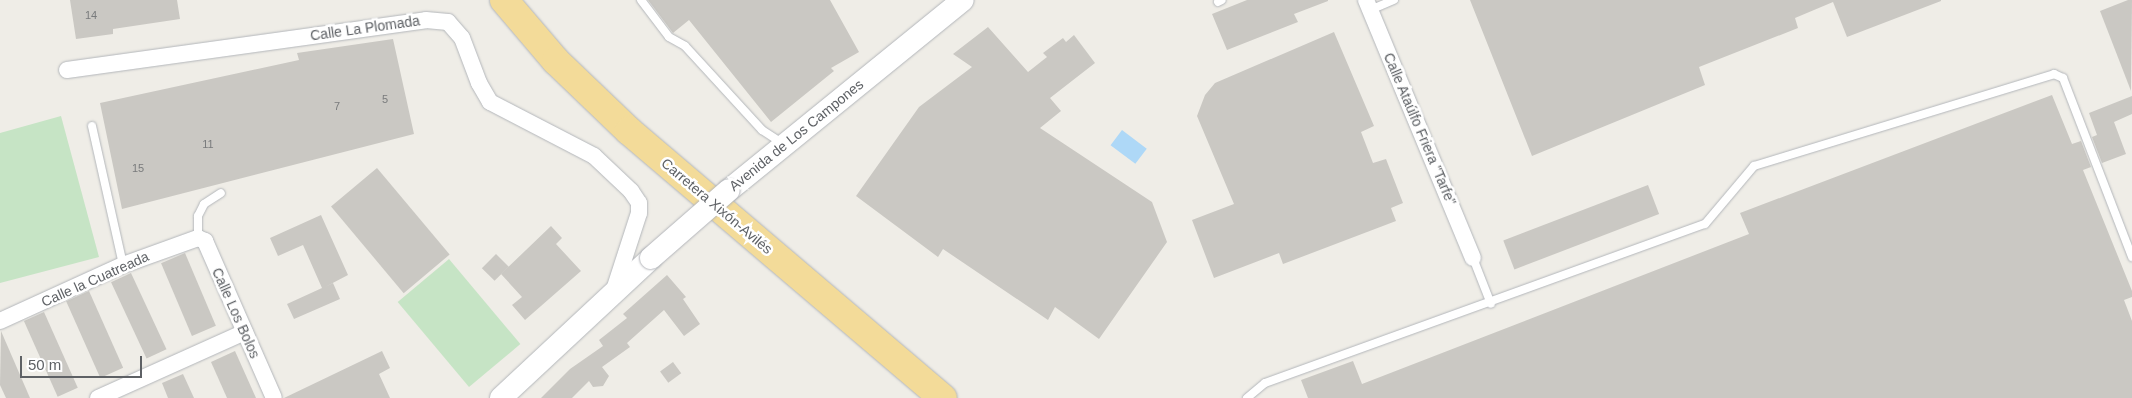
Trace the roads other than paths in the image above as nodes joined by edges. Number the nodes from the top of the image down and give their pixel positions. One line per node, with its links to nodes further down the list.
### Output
1 (504, 0): 21 (highway, Carretera Xixón-Avilés)
2 (641, 0): 8 (lane)
3 (963, 0): 8 (street, Avenida de Los Campones)
4 (1394, 0): 5 (lane)
5 (1368, 5): 12 (street, Calle Ataúlfo Friera "Tarfe")
6 (68, 70): 14 (street, Calle La Plomada)
7 (92, 126): 13 (lane)
8 (784, 144): 14 (street, Avenida de Los Campones, bridge)
9 (221, 193): 10 (lane)
10 (194, 238): 13 (street, Calle la Cuatreada); 17 (street, Calle Los Bolos)
11 (2132, 257): 15 (lane)
12 (1473, 258): 15 (lane)
13 (123, 265): 16 (street, Calle la Cuatreada)
14 (613, 293): 20 (street, Avenida de Los Campones)
15 (1491, 304): 22 (lane)
16 (0, 321)
17 (245, 332): 18 (street); 19 (street, Calle Los Bolos)
18 (98, 398)
19 (274, 398)
20 (501, 398)
21 (943, 398)
22 (1247, 398)

